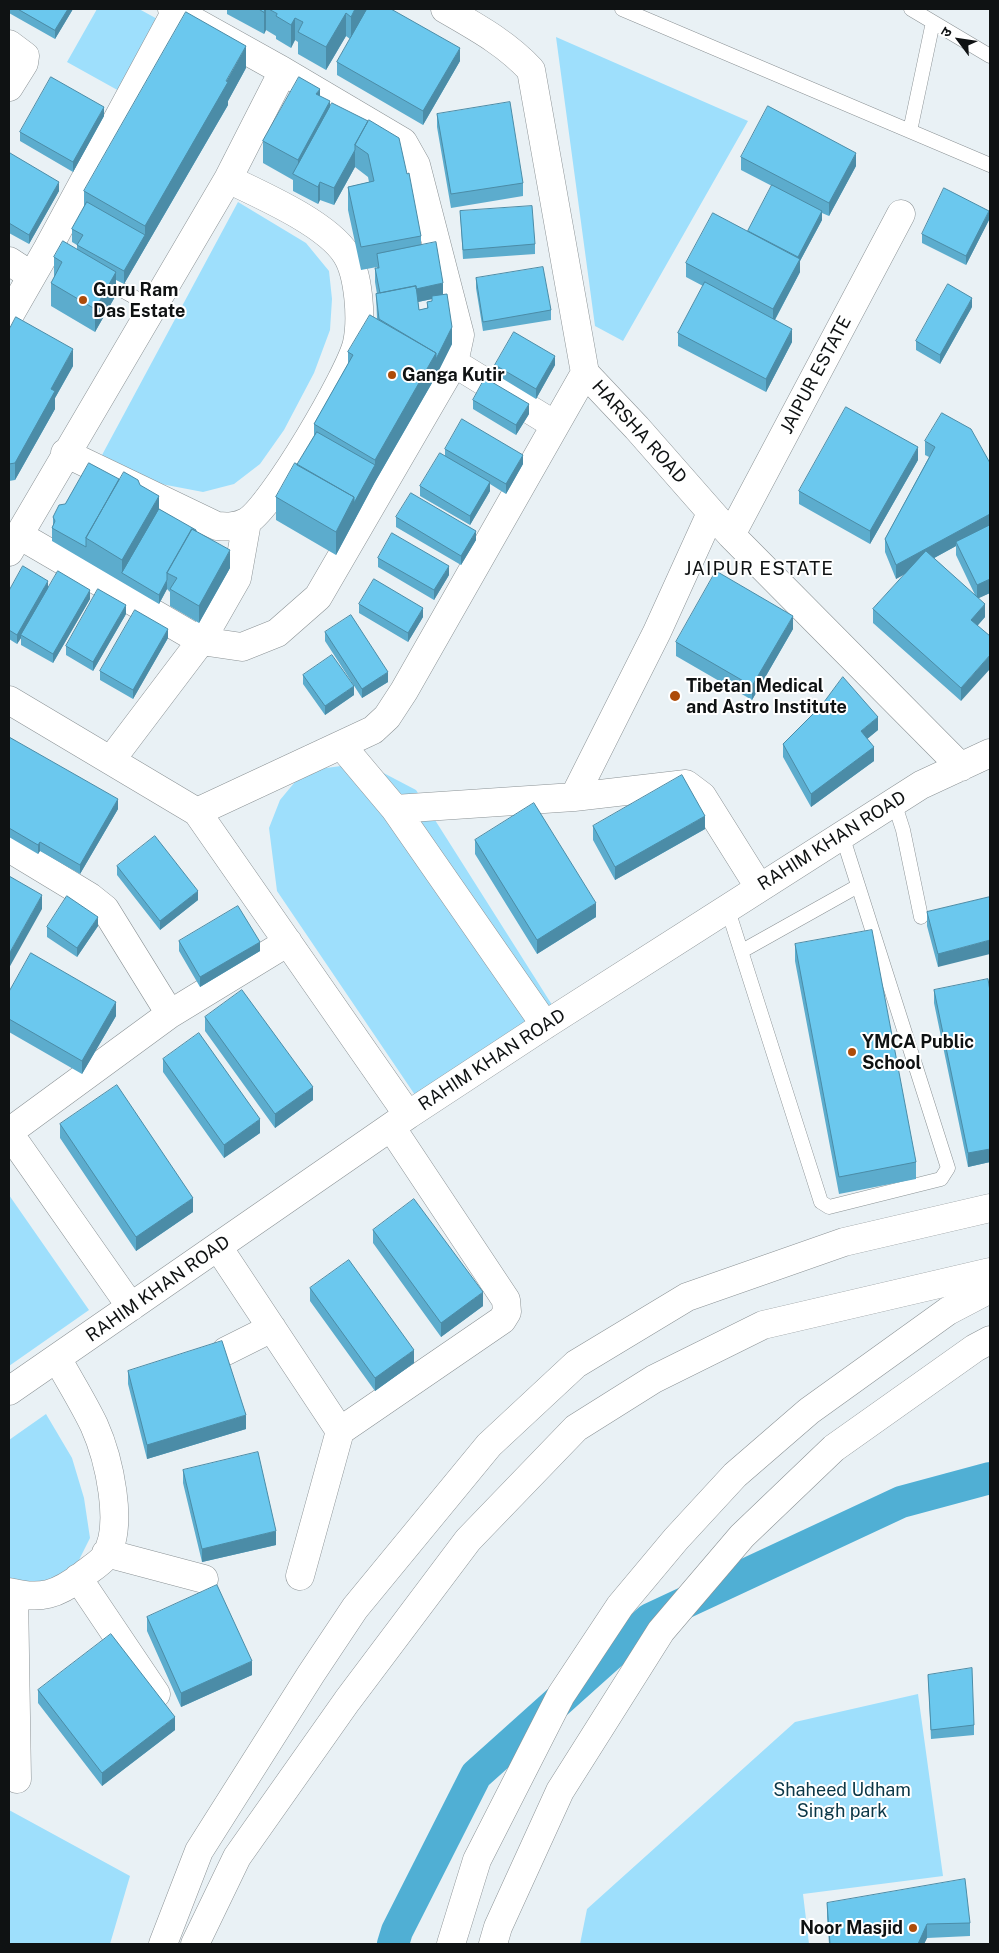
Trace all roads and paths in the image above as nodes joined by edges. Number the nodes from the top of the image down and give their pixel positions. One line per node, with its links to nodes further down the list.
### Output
1 (445, 9): 21 (main road, HARSHA ROAD)
2 (622, 9): 11 (lane)
3 (911, 9): 6 (lane)
4 (174, 10): 5 (main road); 17 (main road)
5 (205, 17): 9 (main road)
6 (933, 22): 8 (lane); 11 (lane)
7 (9, 44): 10 (main road)
8 (990, 56)
9 (283, 71): 13 (main road); 20 (main road)
10 (9, 87)
11 (910, 130): 12 (lane)
12 (990, 165)
13 (228, 179): 18 (main road); 25 (main road)
14 (902, 214): 26 (main road, JAIPUR ESTATE)
15 (9, 261): 17 (main road)
16 (91, 273): 18 (lane)
17 (32, 276): 19 (main road)
18 (152, 307): 23 (main road)
19 (9, 316)
20 (454, 363): 22 (main road); 28 (main road)
21 (585, 373): 22 (main road); 24 (main road, HARSHA ROAD)
22 (555, 425): 30 (main road)
23 (65, 453): 25 (main road); 27 (main road)
24 (711, 513): 26 (main road, HARSHA ROAD); 34 (main road)
25 (247, 522): 28 (main road)
26 (730, 535): 33 (main road, HARSHA ROAD)
27 (14, 544): 28 (main road)
28 (201, 641): 32 (main road)
29 (9, 700): 32 (main road)
30 (342, 746): 36 (main road); 37 (main road)
31 (990, 754): 33 (main road, RAHIM KHAN ROAD)
32 (111, 760): 37 (main road)
33 (961, 767): 35 (main road, RAHIM KHAN ROAD)
34 (574, 798): 36 (main road); 41 (main road)
35 (894, 802): 38 (main road, RAHIM KHAN ROAD); 43 (lane)
36 (394, 809): 47 (main road)
37 (196, 812): 44 (main road)
38 (842, 835): 40 (lane); 41 (main road, RAHIM KHAN ROAD)
39 (9, 848): 46 (main road)
40 (858, 886): 45 (lane); 45 (lane)
41 (759, 887): 42 (main road, RAHIM KHAN ROAD)
42 (728, 907): 45 (lane); 47 (main road, RAHIM KHAN ROAD)
43 (921, 917)
44 (288, 942): 46 (main road); 48 (main road)
45 (742, 951)
46 (170, 1014): 49 (main road)
47 (546, 1025): 48 (main road, RAHIM KHAN ROAD)
48 (400, 1121): 51 (main road, RAHIM KHAN ROAD); 60 (main road)
49 (9, 1133): 54 (main road)
50 (990, 1208): 68 (main road)
51 (218, 1246): 54 (main road, RAHIM KHAN ROAD); 55 (main road)
52 (990, 1272): 69 (main road)
53 (990, 1289): 70 (main road)
54 (131, 1307): 58 (main road, RAHIM KHAN ROAD)
55 (272, 1328): 57 (main road); 60 (main road)
56 (990, 1340): 71 (main road)
57 (226, 1351)
58 (57, 1358): 59 (main road, RAHIM KHAN ROAD); 61 (main road)
59 (9, 1391)
60 (340, 1431): 62 (main road)
61 (106, 1553): 63 (main road); 64 (main road)
62 (300, 1576)
63 (78, 1578): 65 (main road); 66 (main road)
64 (204, 1579)
65 (11, 1592): 67 (main road)
66 (156, 1694)
67 (17, 1779)
68 (163, 1944)
69 (196, 1944)
70 (451, 1944)
71 (493, 1944)

